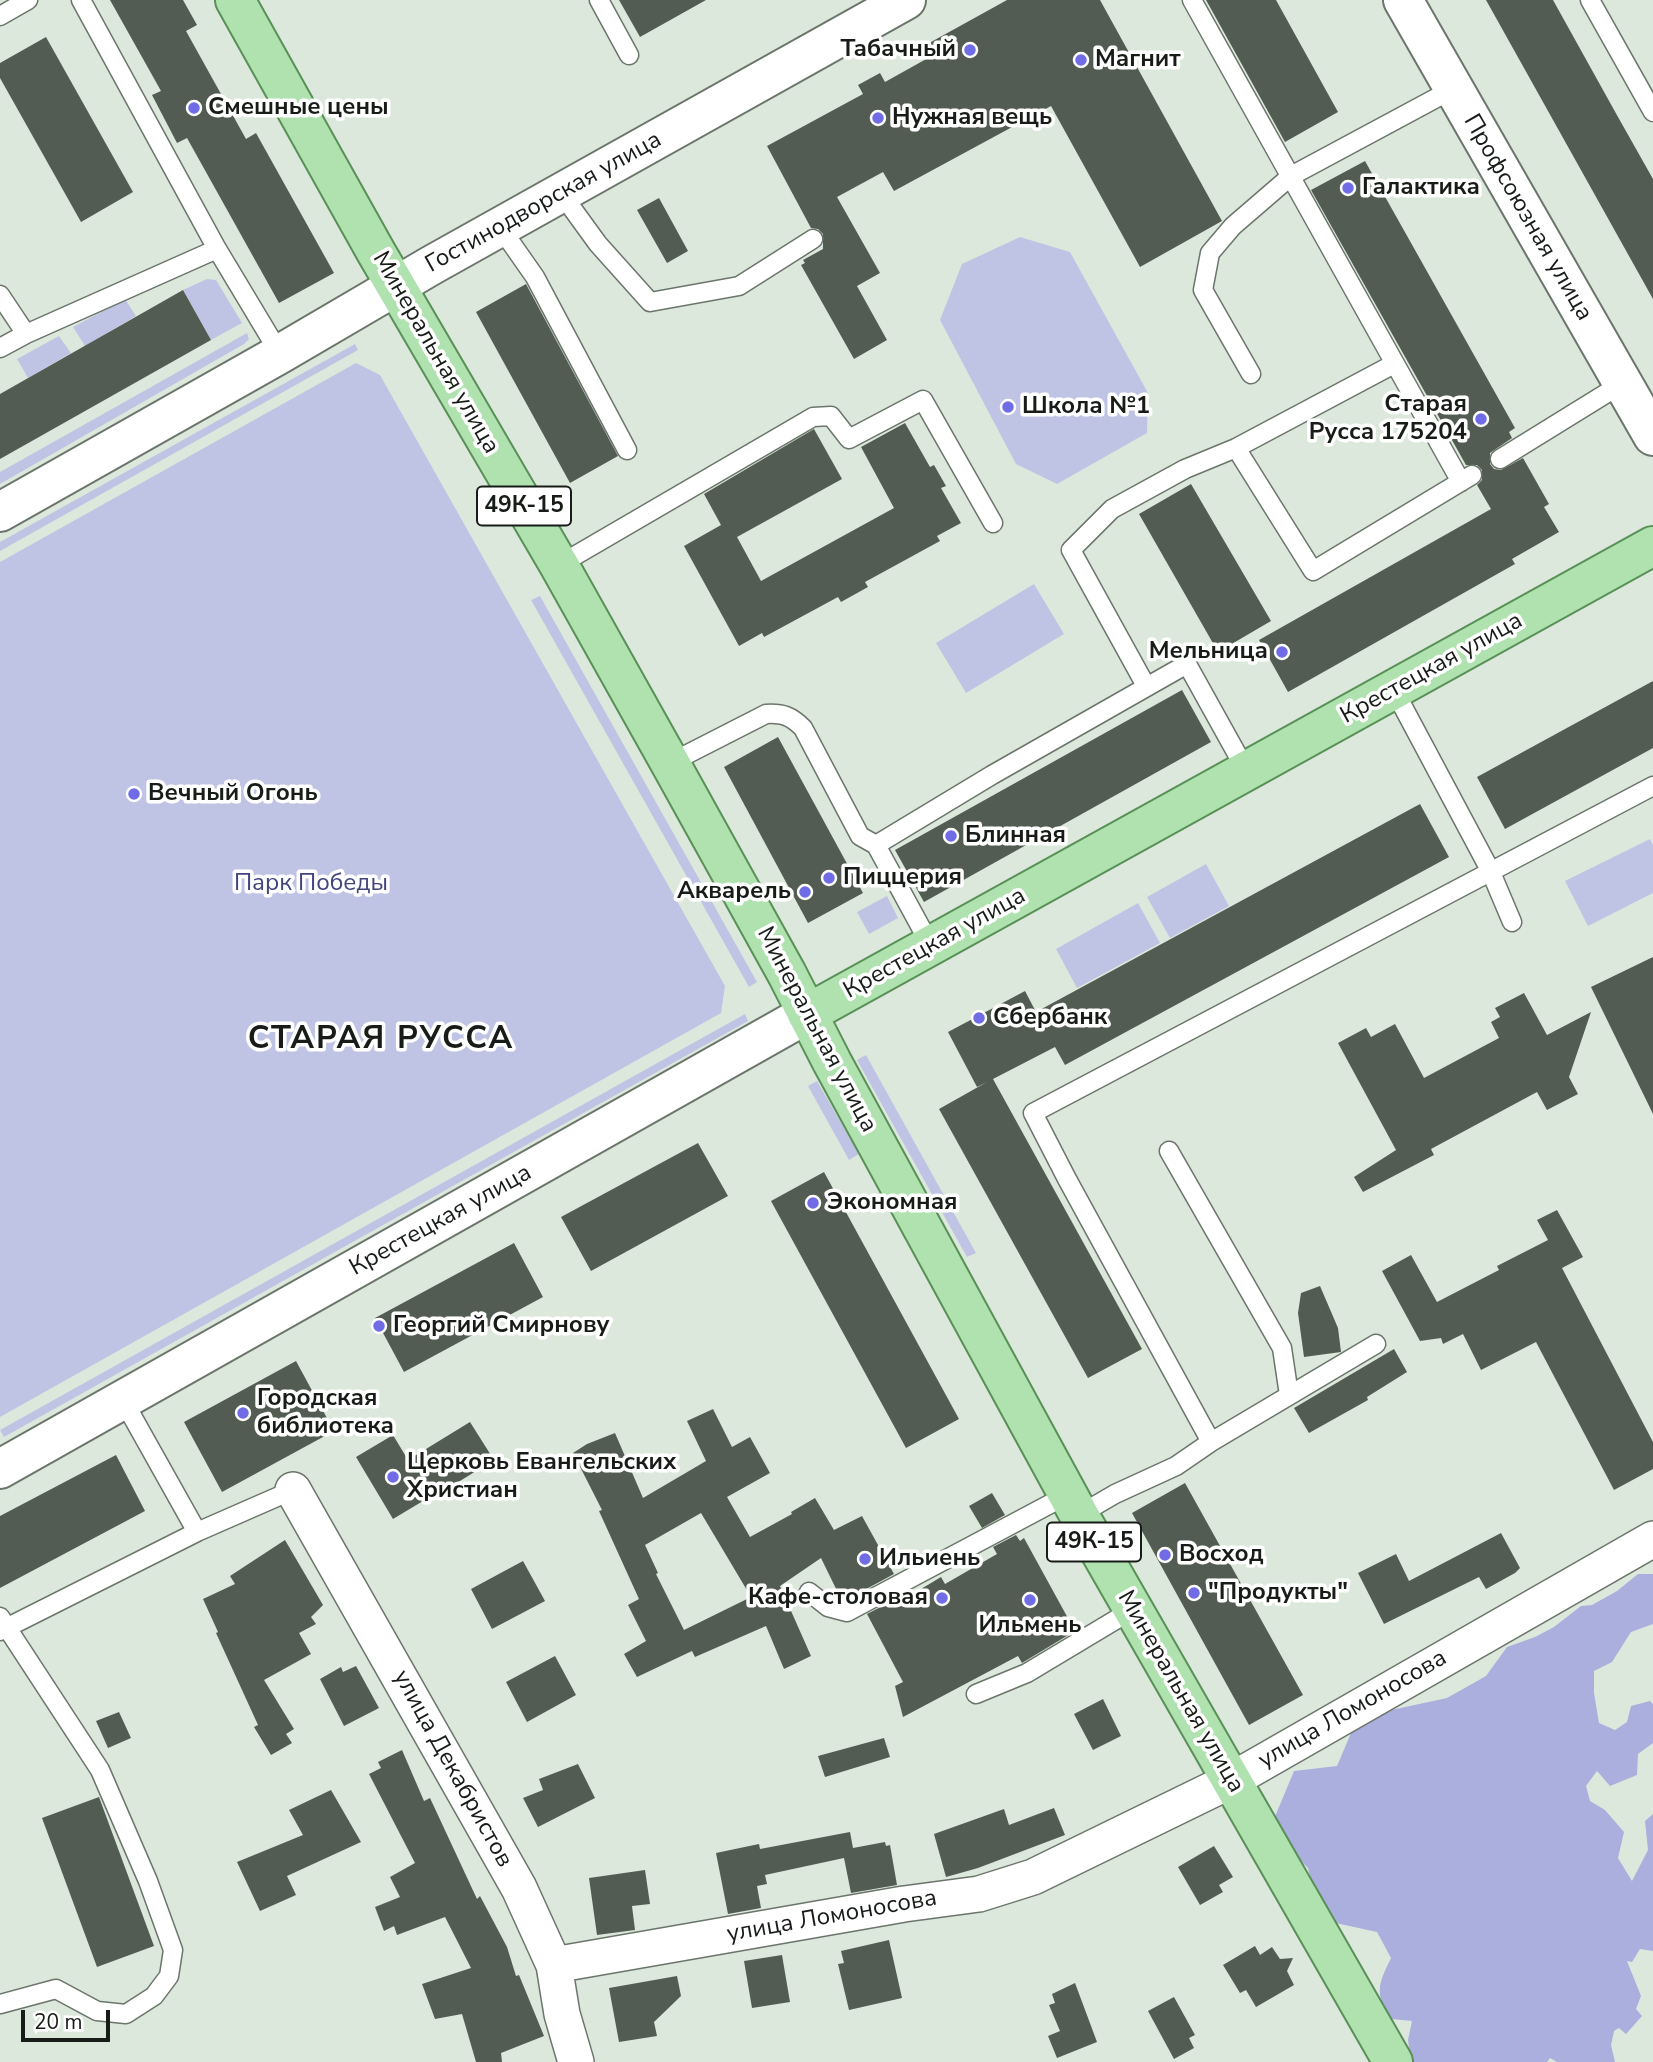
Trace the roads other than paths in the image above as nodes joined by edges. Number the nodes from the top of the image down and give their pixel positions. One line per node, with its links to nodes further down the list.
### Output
1 (28, 0): 9 (lane)
2 (81, 0): 17 (lane)
3 (235, 0): 18 (main road, Минеральная улица / 49К-15)
4 (599, 0): 10 (lane)
5 (906, 0): 14 (street, Гостинодворская улица)
6 (1192, 0): 13 (lane)
7 (1402, 0): 11 (street, Профсоюзная улица)
8 (1590, 0): 12 (lane)
9 (0, 16)
10 (629, 55)
11 (1453, 89): 13 (lane); 25 (street, Профсоюзная улица)
12 (1653, 112)
13 (1291, 176): 23 (lane); 24 (lane)
14 (561, 193): 15 (street, Гостинодворская улица); 16 (lane)
15 (500, 227): 18 (street, Гостинодворская улица); 28 (lane)
16 (813, 239)
17 (217, 249): 20 (lane); 22 (lane)
18 (396, 287): 22 (street, Гостинодворская улица); 33 (main road, Минеральная улица / 49К-15)
19 (0, 295): 20 (lane)
20 (26, 334): 21 (lane)
21 (0, 348)
22 (280, 355): 30 (street, Гостинодворская улица)
23 (1394, 364): 27 (lane); 27 (lane)
24 (1251, 374)
25 (1623, 383): 26 (street, Профсоюзная улица); 29 (lane)
26 (1653, 436)
27 (1236, 449): 34 (lane)
28 (627, 450)
29 (1500, 459)
30 (0, 512)
31 (993, 523): 33 (lane)
32 (1653, 546): 35 (main road, Крестецкая улица)
33 (559, 565): 36 (main road, Минеральная улица / 49К-15)
34 (1146, 685): 37 (lane); 39 (lane)
35 (1394, 690): 37 (main road, Крестецкая улица); 40 (lane)
36 (670, 763): 39 (lane); 43 (main road, Минеральная улица / 49К-15)
37 (1247, 772): 42 (main road, Крестецкая улица)
38 (1653, 786): 40 (lane)
39 (876, 845): 42 (lane)
40 (1490, 870): 41 (lane); 48 (lane)
41 (1512, 922)
42 (931, 946): 43 (main road, Крестецкая улица)
43 (807, 1014): 47 (street, Крестецкая улица); 51 (main road, Минеральная улица / 49К-15)
44 (1169, 1151): 46 (lane)
45 (1376, 1344): 46 (lane)
46 (1289, 1395): 48 (lane)
47 (123, 1401): 49 (street, Крестецкая улица); 52 (lane)
48 (1212, 1442): 51 (lane)
49 (0, 1469)
50 (293, 1490): 52 (lane); 59 (street, улица Декабристов)
51 (1073, 1505): 54 (lane); 55 (main road, Минеральная улица / 49К-15)
52 (197, 1532): 56 (lane)
53 (1653, 1539): 58 (street, улица Ломоносова)
54 (809, 1592)
55 (1132, 1610): 57 (lane); 58 (main road, Минеральная улица / 49К-15)
56 (2, 1625): 60 (lane)
57 (976, 1694)
58 (1232, 1780): 59 (street, улица Ломоносова); 62 (main road, Минеральная улица / 49К-15)
59 (554, 1965): 61 (street, улица Декабристов)
60 (0, 2004)
61 (576, 2062)
62 (1393, 2062)

